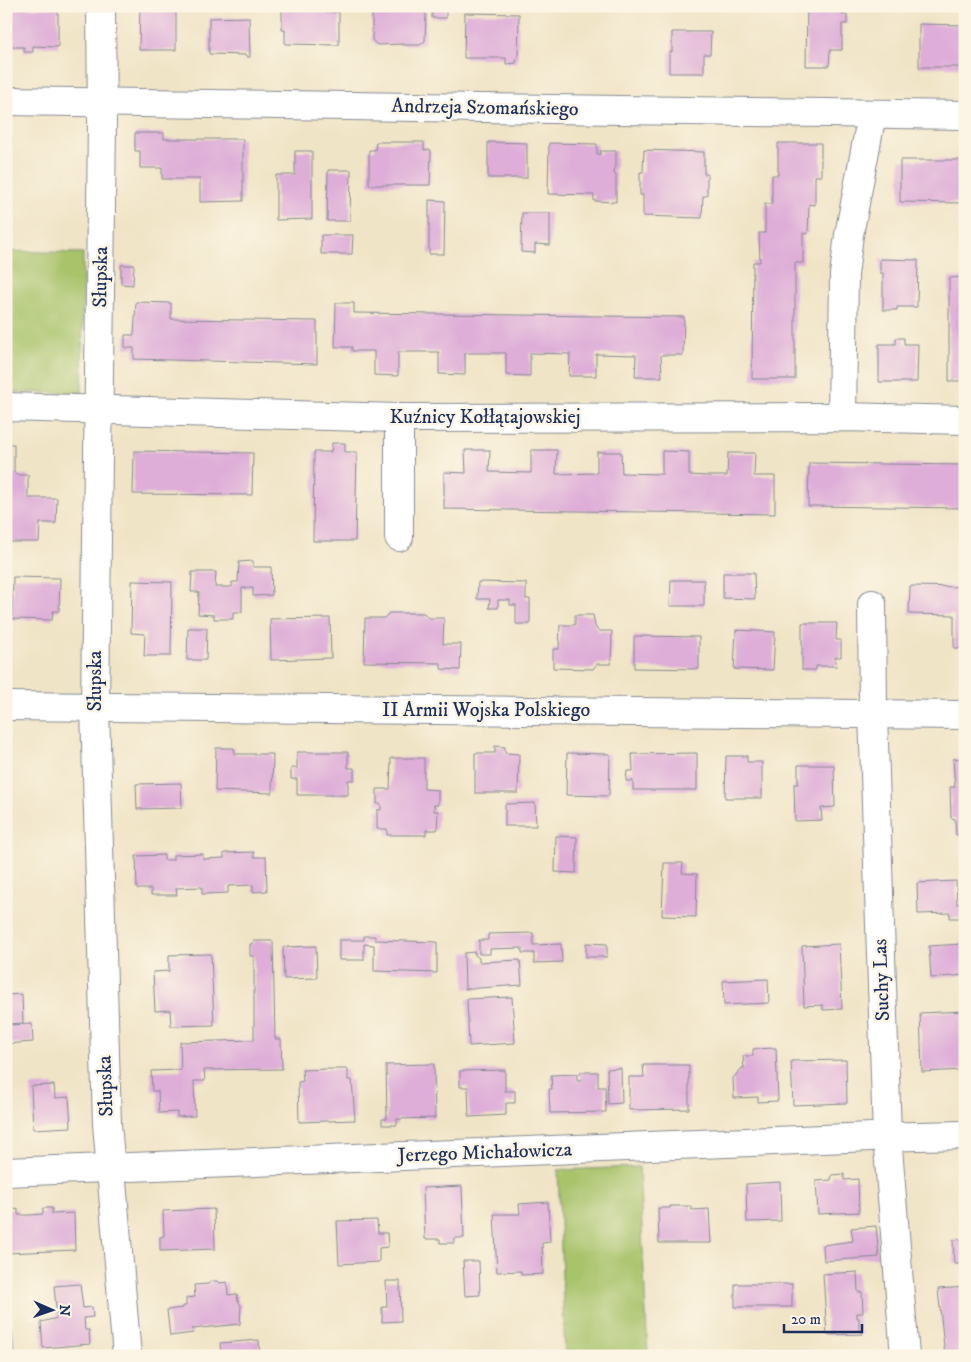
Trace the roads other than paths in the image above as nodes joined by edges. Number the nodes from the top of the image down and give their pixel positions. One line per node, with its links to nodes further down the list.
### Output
1 (101, 6): 3 (street, Słupska)
2 (6, 101): 3 (street, Andrzeja Szomańskiego)
3 (102, 102): 4 (street, Andrzeja Szomańskiego); 7 (street, Słupska)
4 (872, 114): 5 (street, Andrzeja Szomańskiego); 8 (street)
5 (965, 115)
6 (6, 407): 7 (street, Kuźnicy Kołłątajowskiej)
7 (100, 409): 9 (street, Kuźnicy Kołłątajowskiej); 14 (street, Słupska)
8 (842, 417): 9 (street, Kuźnicy Kołłątajowskiej); 10 (street, Kuźnicy Kołłątajowskiej)
9 (399, 418): 11 (street)
10 (965, 420)
11 (399, 537)
12 (872, 604): 15 (street, Suchy Las)
13 (6, 706): 14 (street, II Armii Wojska Polskiego)
14 (95, 708): 15 (street, II Armii Wojska Polskiego); 19 (street, Słupska)
15 (873, 713): 16 (street, II Armii Wojska Polskiego); 18 (street, Suchy Las)
16 (965, 715)
17 (965, 1135): 18 (street, Jerzego Michałowicza)
18 (887, 1136): 19 (street, Jerzego Michałowicza); 22 (street, Suchy Las)
19 (112, 1167): 20 (street, Jerzego Michałowicza); 21 (street, Słupska)
20 (6, 1172)
21 (127, 1356)
22 (905, 1356)

